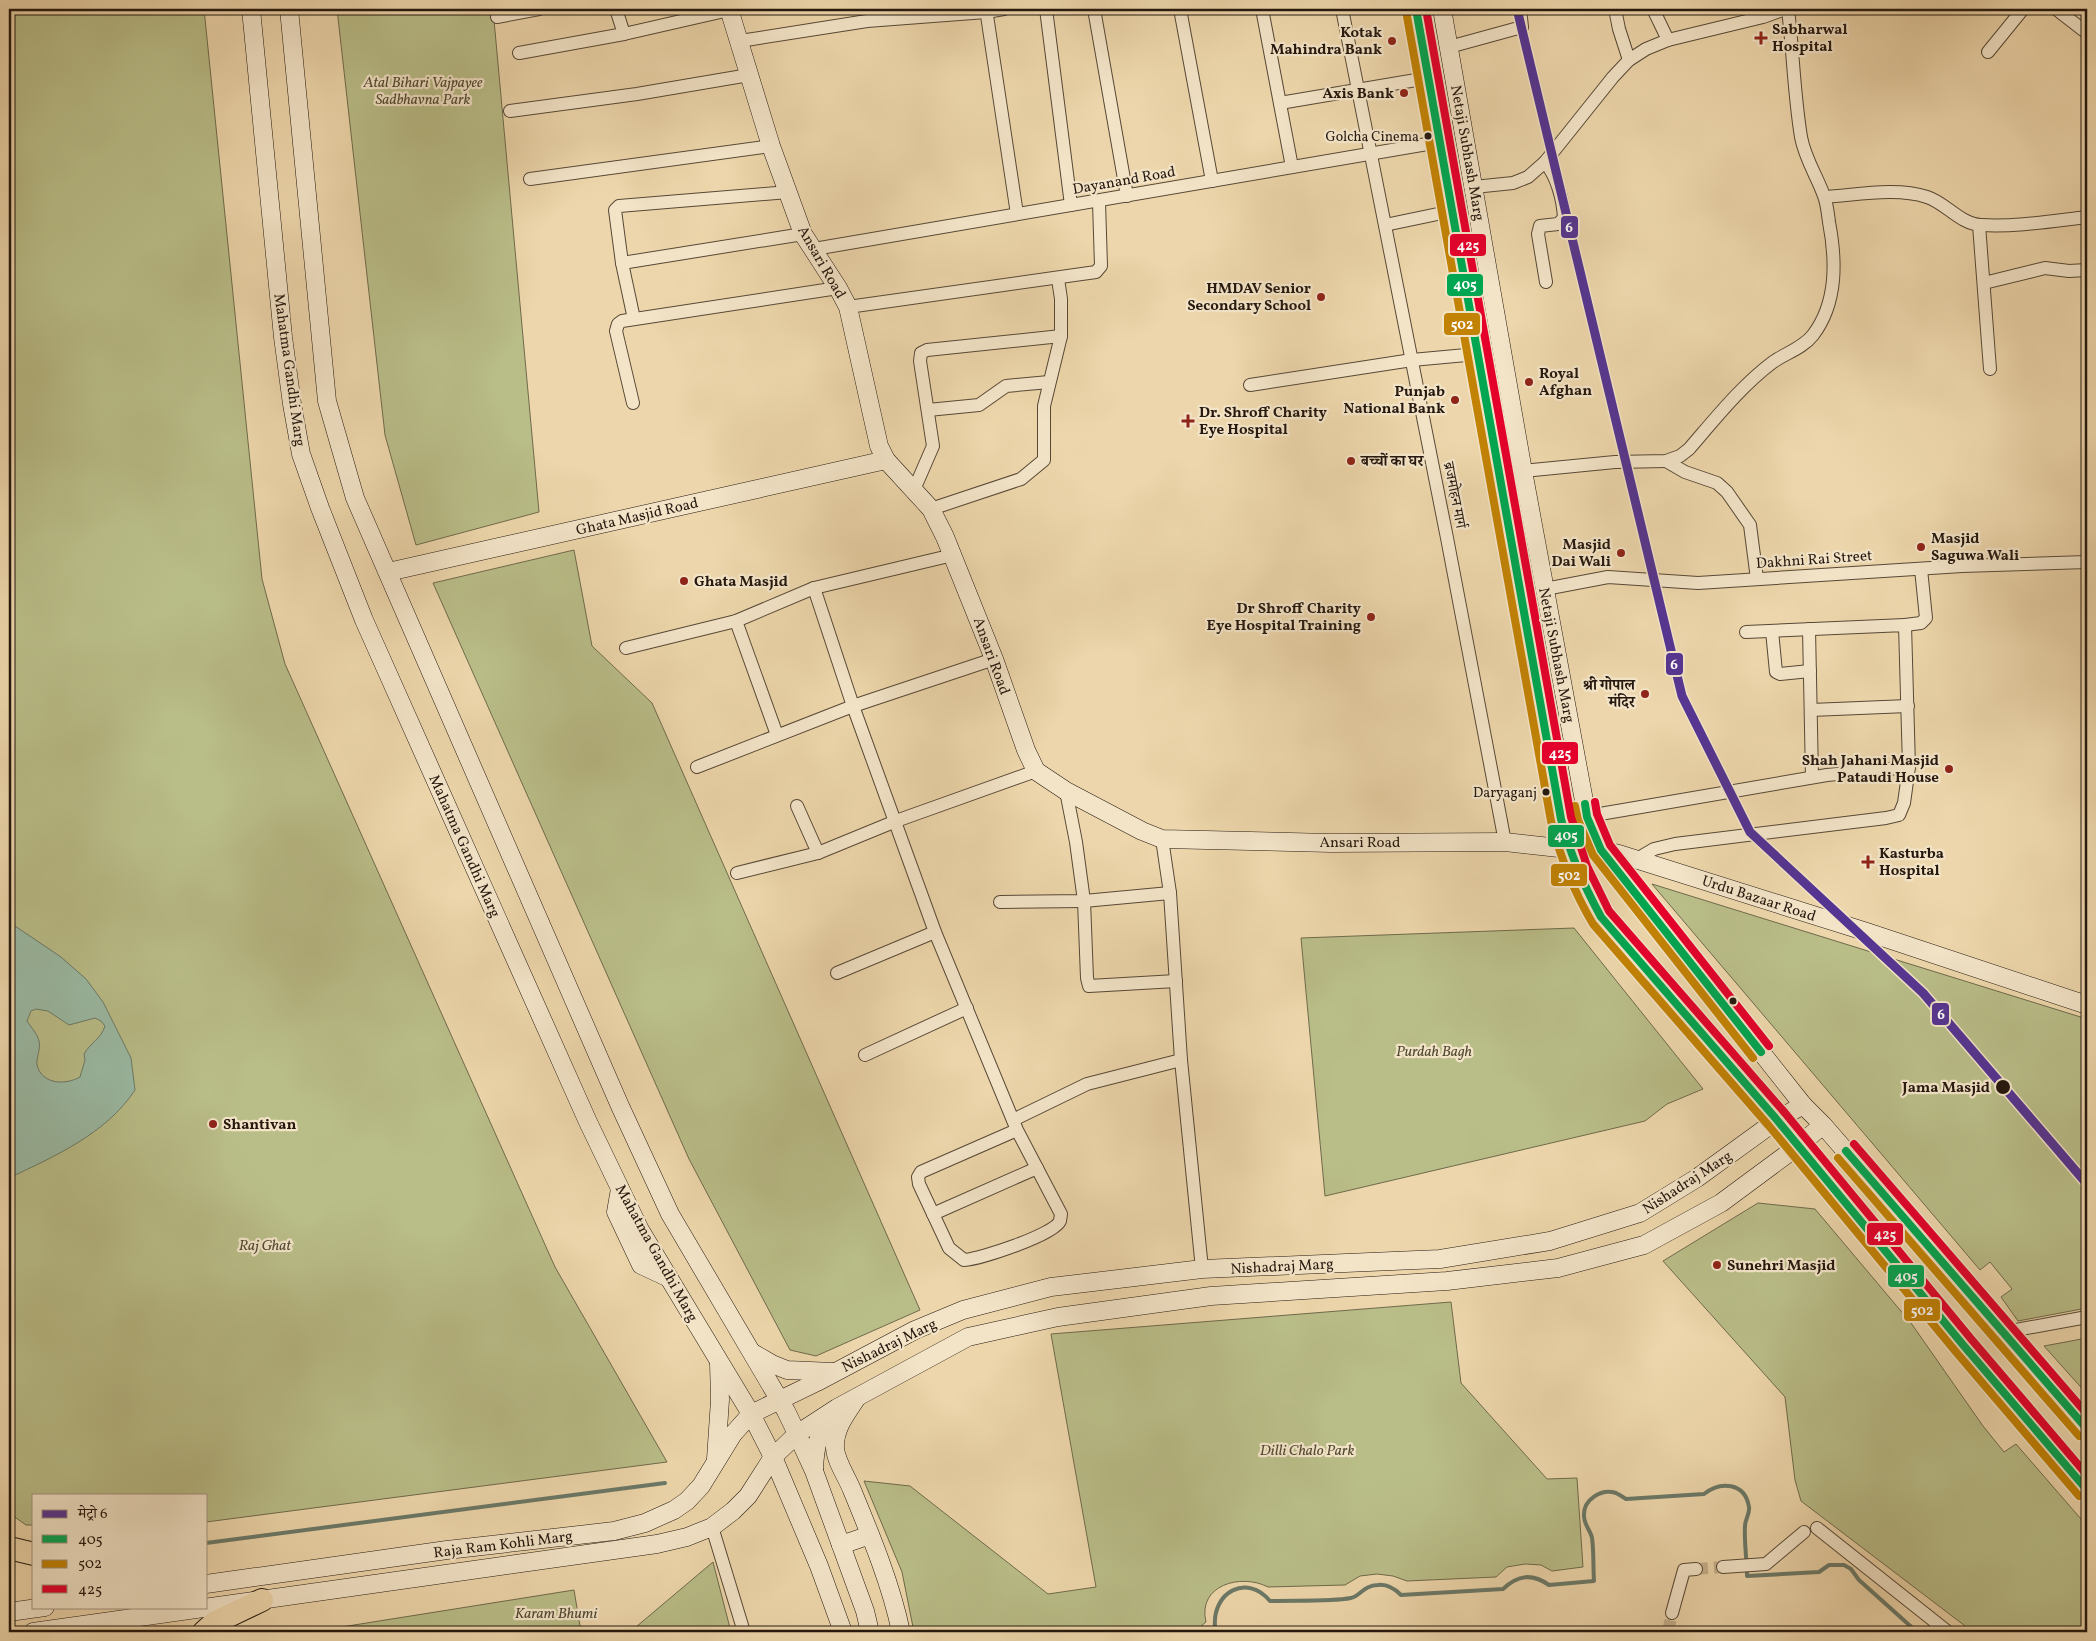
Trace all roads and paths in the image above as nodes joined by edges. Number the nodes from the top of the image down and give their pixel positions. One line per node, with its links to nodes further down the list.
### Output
1 (251, 9): 132 (main road, Mahatma Gandhi Marg)
2 (289, 9): 80 (main road, Mahatma Gandhi Marg)
3 (539, 9): 22 (street)
4 (616, 9): 24 (street)
5 (1004, 9): 20 (street)
6 (1046, 9): 48 (street)
7 (1094, 9): 45 (street)
8 (1180, 9): 42 (street)
9 (1262, 9): 34 (street)
10 (1342, 9): 33 (street, ब्रजमोहन मार्ग)
11 (1416, 9): 32 (main road, Netaji Subhash Marg)
12 (1442, 9): 27 (main road, Netaji Subhash Marg)
13 (1520, 9): 27 (street)
14 (1615, 9): 30 (street)
15 (1653, 9): 25 (street)
16 (1786, 9): 25 (street); 46 (street)
17 (2022, 9): 28 (street)
18 (2056, 9): 23 (street)
19 (729, 10): 24 (street); 26 (main road, Ansari Road)
20 (986, 11): 21 (street); 50 (street)
21 (866, 15): 26 (street)
22 (497, 18)
23 (2087, 33)
24 (624, 34): 29 (street)
25 (1668, 40): 30 (street)
26 (740, 41): 31 (main road, Ansari Road)
27 (1449, 47): 43 (main road, Netaji Subhash Marg)
28 (1988, 52)
29 (519, 53)
30 (1629, 60): 39 (street)
31 (748, 75): 35 (street); 37 (main road, Ansari Road)
32 (1428, 78): 33 (street); 36 (main road, Netaji Subhash Marg)
33 (1357, 90): 34 (street); 38 (street, ब्रजमोहन मार्ग)
34 (1280, 103): 40 (street)
35 (510, 110)
36 (1439, 142): 38 (street, Dayanand Road); 49 (main road, Netaji Subhash Marg)
37 (771, 146): 41 (street); 44 (main road, Ansari Road)
38 (1371, 154): 40 (street, Dayanand Road); 52 (street, ब्रजमोहन मार्ग)
39 (1545, 162): 43 (street); 59 (street)
40 (1292, 167): 42 (street, Dayanand Road)
41 (530, 179)
42 (1212, 181): 45 (street, Dayanand Road)
43 (1474, 187): 74 (main road, Netaji Subhash Marg)
44 (788, 192): 54 (main road, Ansari Road); 56 (street)
45 (1128, 196): 47 (street, Dayanand Road)
46 (1825, 197): 53 (street); 73 (street)
47 (1099, 202): 48 (street, Dayanand Road); 58 (street)
48 (1071, 205): 50 (street, Dayanand Road)
49 (1452, 211): 52 (street); 65 (main road, Netaji Subhash Marg)
50 (1017, 214): 55 (street, Dayanand Road)
51 (2087, 217): 53 (street)
52 (1385, 225): 66 (street, ब्रजमोहन मार्ग)
53 (1979, 225): 60 (street)
54 (803, 234): 55 (main road, Ansari Road); 56 (street)
55 (814, 249): 61 (main road, Ansari Road)
56 (622, 263): 63 (street)
57 (2087, 270): 60 (street)
58 (1058, 279): 62 (street); 64 (street)
59 (1546, 282)
60 (1984, 283): 67 (street)
61 (838, 288): 62 (main road, Ansari Road); 63 (street)
62 (848, 307): 72 (main road, Ansari Road)
63 (634, 319): 70 (street)
64 (1061, 336): 68 (street); 71 (street)
65 (1477, 354): 66 (street); 106 (main road, Netaji Subhash Marg)
66 (1412, 360): 69 (street); 105 (street, ब्रजमोहन मार्ग)
67 (1990, 369)
68 (1049, 382): 71 (street); 76 (street)
69 (1250, 385)
70 (633, 403)
71 (928, 410): 75 (street)
72 (886, 460): 75 (main road, Ansari Road); 80 (main road, Ghata Masjid Road)
73 (1666, 461): 74 (street); 81 (street)
74 (1523, 471): 83 (main road, Netaji Subhash Marg)
75 (913, 492): 76 (main road, Ansari Road)
76 (931, 510): 77 (main road, Ansari Road)
77 (953, 555): 82 (street); 90 (main road, Ansari Road)
78 (2087, 562): 79 (street, Dakhni Rai Street)
79 (1921, 569): 81 (street, Dakhni Rai Street); 85 (street)
80 (388, 572): 131 (main road, Mahatma Gandhi Marg)
81 (1757, 580): 83 (street, Dakhni Rai Street)
82 (814, 588): 84 (street); 92 (street)
83 (1545, 589): 107 (main road, Netaji Subhash Marg)
84 (736, 621): 89 (street); 95 (street)
85 (1905, 625): 86 (street); 93 (street)
86 (1808, 629): 87 (street); 91 (street)
87 (1772, 631): 88 (street); 91 (street)
88 (1746, 632)
89 (626, 648)
90 (994, 659): 92 (street); 98 (main road, Ansari Road)
91 (1810, 672): 94 (street)
92 (853, 706): 95 (street); 103 (street)
93 (1908, 706): 94 (street); 97 (street)
94 (1811, 710): 99 (street)
95 (777, 735): 96 (street)
96 (697, 767)
97 (1909, 767): 99 (street); 109 (street)
98 (1036, 770): 100 (main road, Ansari Road); 103 (street)
99 (1812, 778): 102 (street)
100 (1066, 791): 104 (main road, Ansari Road); 113 (street)
101 (797, 806): 108 (street)
102 (1600, 814)
103 (896, 821): 108 (street); 114 (street)
104 (1162, 839): 105 (main road, Ansari Road); 111 (street)
105 (1505, 842): 106 (main road, Ansari Road)
106 (1568, 849): 107 (main road, Ansari Road); 122 (main road, Netaji Subhash Marg)
107 (1601, 850): 109 (main road, Urdu Bazaar Road); 121 (main road, Netaji Subhash Marg)
108 (818, 853): 110 (street)
109 (1637, 859): 117 (main road, Urdu Bazaar Road)
110 (737, 873)
111 (1170, 893): 113 (street); 116 (street)
112 (1000, 902): 113 (street)
113 (1084, 902): 116 (street)
114 (935, 932): 115 (street); 118 (street)
115 (837, 973)
116 (1176, 981): 120 (street)
117 (2087, 1005)
118 (967, 1008): 119 (street); 123 (street)
119 (865, 1055)
120 (1181, 1060): 123 (street); 128 (street)
121 (1803, 1105): 122 (main road, Nishadraj Marg); 124 (main road, Netaji Subhash Marg)
122 (1777, 1120): 125 (main road, Netaji Subhash Marg); 128 (main road, Nishadraj Marg)
123 (1015, 1125): 126 (street); 127 (street)
124 (1823, 1125): 125 (main road, Nishadraj Marg); 130 (main road, Netaji Subhash Marg)
125 (1798, 1146): 134 (main road, Nishadraj Marg); 145 (main road, Netaji Subhash Marg)
126 (1037, 1168): 127 (street); 127 (street)
127 (933, 1214)
128 (1202, 1269): 133 (main road, Nishadraj Marg)
129 (2087, 1317): 130 (street)
130 (2005, 1332): 139 (main road, Netaji Subhash Marg)
131 (751, 1351): 133 (main road); 135 (main road, Mahatma Gandhi Marg)
132 (719, 1363): 137 (main road, Mahatma Gandhi Marg); 143 (main road)
133 (834, 1372): 135 (main road, Nishadraj Marg)
134 (858, 1397): 136 (main road, Nishadraj Marg); 141 (main road)
135 (780, 1400): 137 (main road, Nishadraj Marg); 140 (main road, Mahatma Gandhi Marg)
136 (837, 1408): 138 (main road); 140 (main road, Nishadraj Marg)
137 (751, 1414): 142 (main road, Mahatma Gandhi Marg); 143 (main road, Raja Ram Kohli Marg)
138 (823, 1426): 141 (main road); 144 (main road)
139 (2087, 1429)
140 (797, 1434): 142 (main road, Raja Ram Kohli Marg); 144 (main road, Mahatma Gandhi Marg)
141 (835, 1447): 147 (main road)
142 (773, 1457): 146 (main road, Raja Ram Kohli Marg); 163 (main road, Mahatma Gandhi Marg)
143 (716, 1462): 153 (main road, Raja Ram Kohli Marg)
144 (814, 1471): 148 (main road, Mahatma Gandhi Marg)
145 (2087, 1490)
146 (712, 1526): 154 (main road, Raja Ram Kohli Marg); 162 (street)
147 (870, 1535): 148 (main road); 165 (main road)
148 (841, 1545): 164 (main road, Mahatma Gandhi Marg)
149 (9, 1548): 150 (highway)
150 (32, 1554)
151 (1729, 1566): 166 (street)
152 (1696, 1569): 159 (street)
153 (208, 1584)
154 (262, 1600): 155 (main road, Raja Ram Kohli Marg); 161 (highway)
155 (208, 1607)
156 (38, 1608): 158 (main road)
157 (202, 1608): 160 (main road, Raja Ram Kohli Marg)
158 (9, 1612)
159 (1672, 1613)
160 (33, 1632)
161 (204, 1632)
162 (744, 1632)
163 (842, 1632)
164 (870, 1632)
165 (901, 1632)
166 (1948, 1632)

